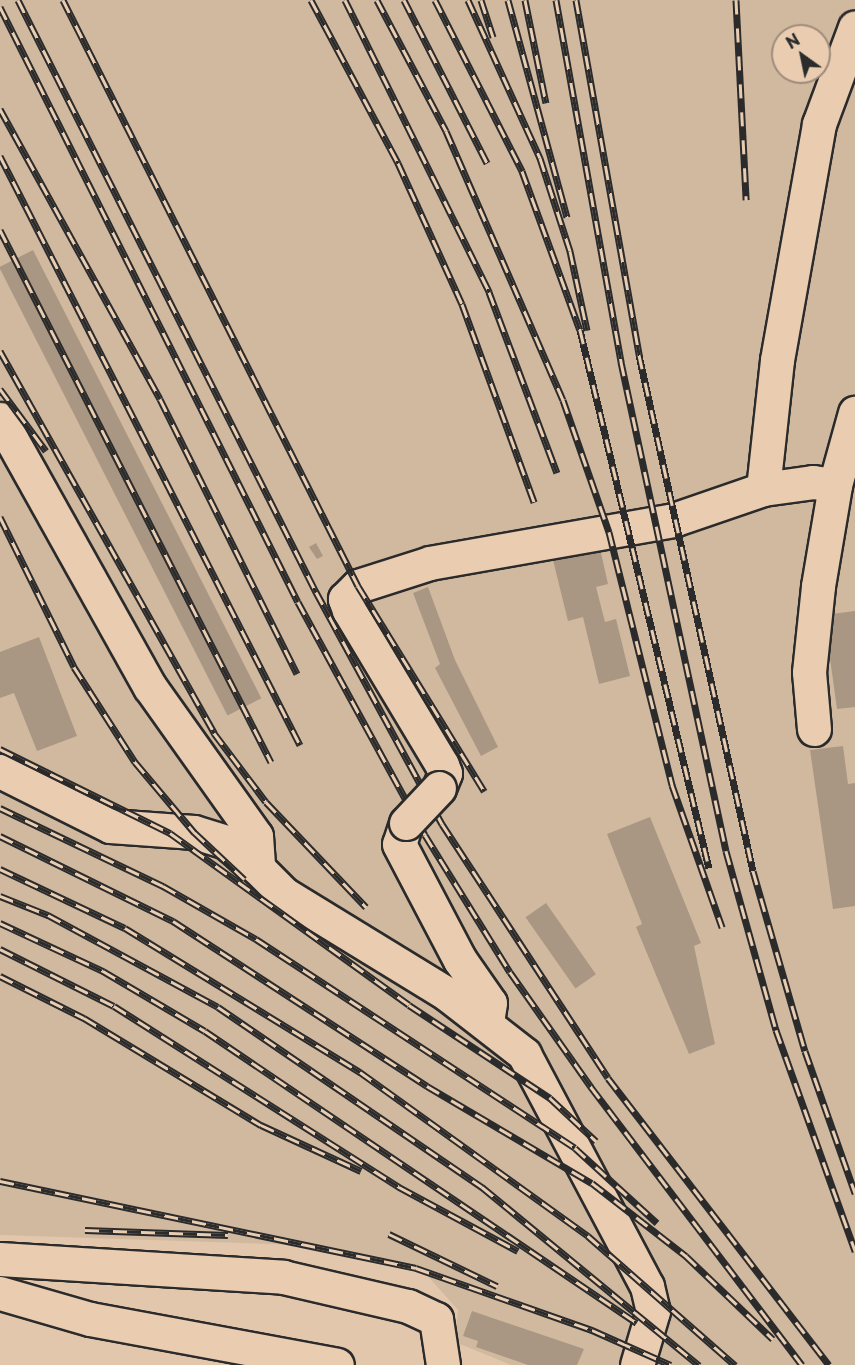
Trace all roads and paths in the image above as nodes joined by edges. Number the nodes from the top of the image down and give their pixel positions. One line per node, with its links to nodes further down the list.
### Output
1 (855, 27): 5 (lane)
2 (855, 413): 4 (lane)
3 (0, 419): 8 (lane)
4 (835, 485): 5 (lane); 6 (lane)
5 (763, 489): 9 (lane, bridge)
6 (813, 729)
7 (0, 771): 8 (lane)
8 (258, 868): 9 (lane)
9 (487, 1022): 14 (lane)
10 (0, 1259): 13 (lane)
11 (0, 1293): 12 (lane)
12 (337, 1365)
13 (443, 1365)
14 (637, 1365)

